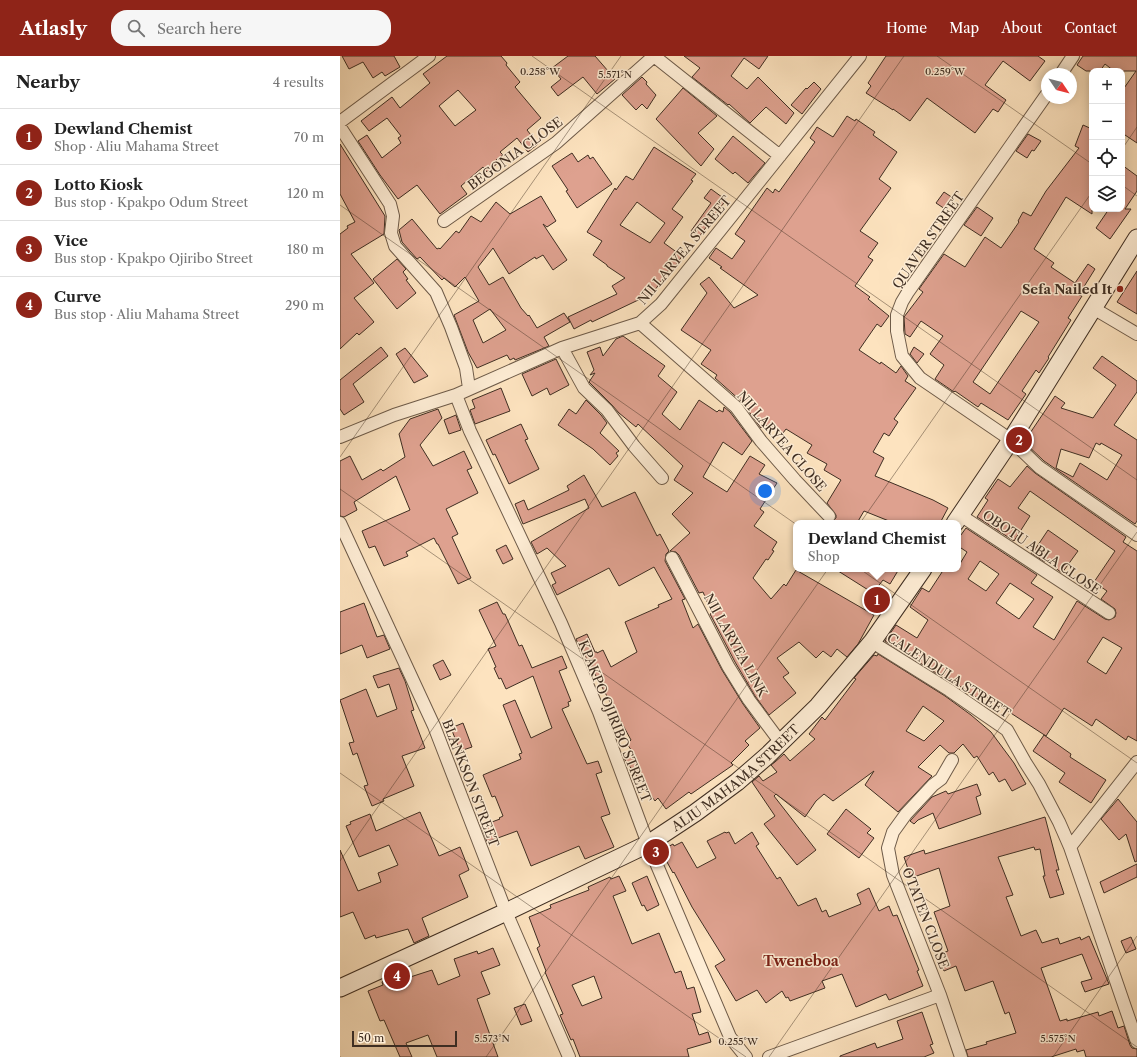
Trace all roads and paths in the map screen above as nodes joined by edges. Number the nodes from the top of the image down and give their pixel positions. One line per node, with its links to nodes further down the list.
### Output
1 (429, 56): 7 (street)
2 (654, 56): 9 (street); 10 (street, BEGONIA CLOSE)
3 (860, 56): 9 (street, NII LARYEA STREET)
4 (1073, 56): 5 (street)
5 (1065, 68)
6 (1041, 103): 19 (street, QUAVER STREET)
7 (340, 122)
8 (340, 127): 16 (street)
9 (780, 156): 13 (street, NII LARYEA STREET)
10 (444, 221)
11 (1137, 238): 12 (street)
12 (1093, 308): 14 (street); 19 (street)
13 (640, 323): 15 (street, NII LARYEA STREET); 21 (street, NII LARYEA CLOSE)
14 (1137, 334)
15 (562, 348): 16 (street, NII LARYEA STREET); 20 (street)
16 (469, 388): 17 (street, NII LARYEA STREET)
17 (456, 395): 18 (street, NII LARYEA STREET); 33 (street, KPAKPO OJIRIBO STREET)
18 (340, 437)
19 (1011, 440): 22 (street); 25 (street, QUAVER STREET)
20 (662, 478)
21 (829, 516)
22 (958, 519)
23 (961, 521): 28 (street, OBOTU ABLA CLOSE)
24 (340, 523): 35 (street, BLANKSON STREET)
25 (1137, 535)
26 (672, 558): 30 (street, NII LARYEA LINK)
27 (921, 572): 29 (street, ALIU MAHAMA STREET)
28 (1109, 613)
29 (872, 642): 30 (street, ALIU MAHAMA STREET); 34 (street, CALENDULA STREET)
30 (781, 743): 33 (street, ALIU MAHAMA STREET)
31 (952, 760): 37 (street, OTATEN CLOSE)
32 (1137, 762): 34 (street)
33 (648, 844): 35 (street, ALIU MAHAMA STREET); 40 (street, KPAKPO OJIRIBO STREET)
34 (1070, 847): 38 (street, CALENDULA STREET)
35 (506, 912): 36 (street, ALIU MAHAMA STREET); 39 (street, BLANKSON STREET)
36 (340, 988)
37 (940, 995): 41 (street); 42 (street, OTATEN CLOSE)
38 (1137, 1042)
39 (569, 1057)
40 (746, 1057)
41 (769, 1057)
42 (961, 1057)

